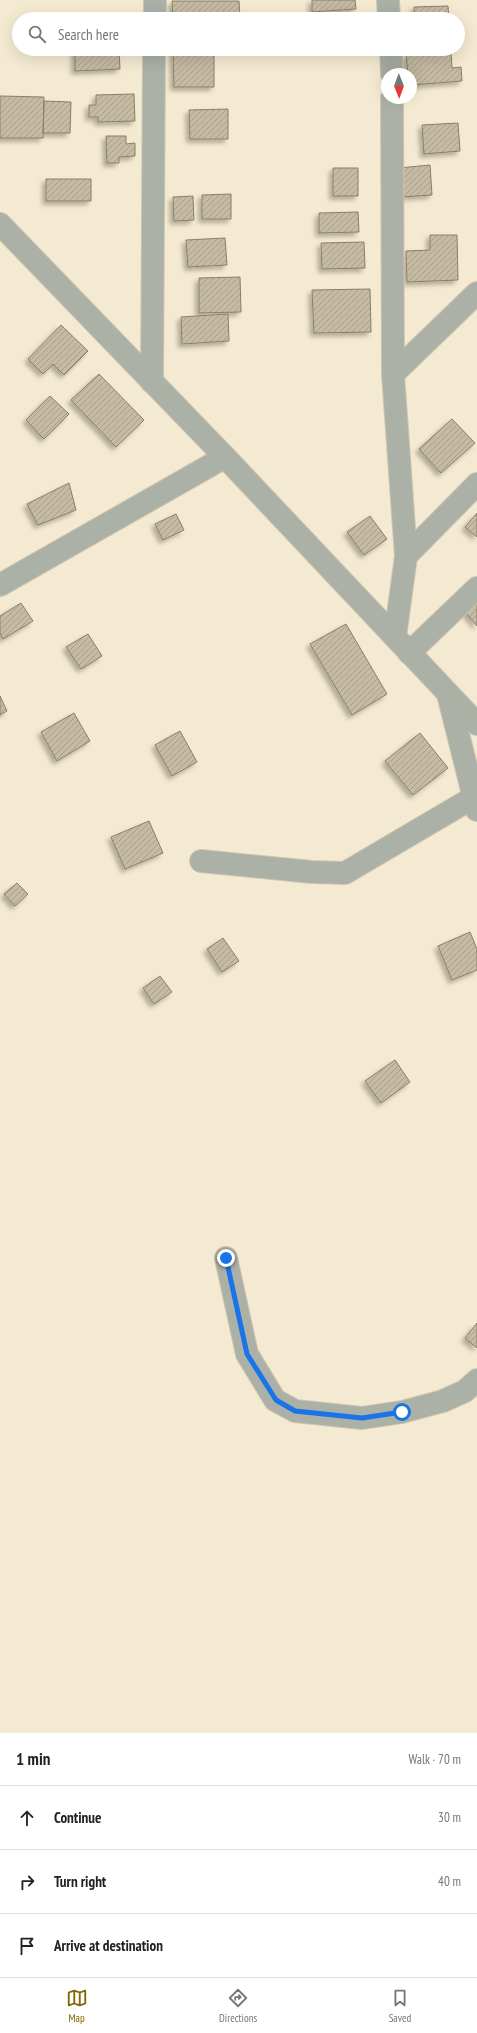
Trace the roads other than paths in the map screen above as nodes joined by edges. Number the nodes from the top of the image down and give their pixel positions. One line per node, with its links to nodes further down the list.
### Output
1 (155, 0): 3 (street)
2 (388, 0): 4 (street)
3 (155, 12)
4 (389, 12)
5 (154, 56): 12 (street)
6 (391, 56): 7 (street)
7 (392, 68)
8 (392, 104): 11 (street)
9 (0, 224): 12 (street)
10 (477, 293): 11 (street)
11 (393, 374): 15 (street)
12 (152, 382): 13 (street)
13 (225, 457): 16 (street); 18 (street)
14 (477, 484): 15 (street)
15 (406, 556): 18 (street)
16 (0, 585)
17 (477, 588): 18 (street)
18 (402, 645): 19 (street)
19 (448, 694): 20 (street); 21 (street)
20 (477, 724)
21 (475, 803): 22 (street)
22 (201, 861)
23 (226, 1258): 24 (street)
24 (477, 1380)

